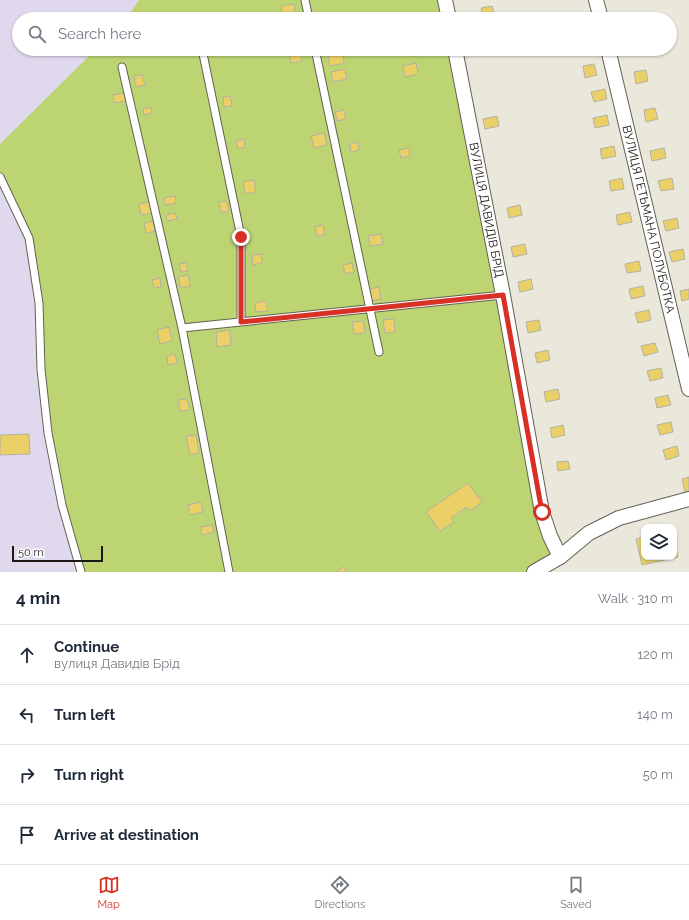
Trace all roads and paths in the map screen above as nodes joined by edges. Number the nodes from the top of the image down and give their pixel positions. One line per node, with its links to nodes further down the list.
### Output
1 (305, 0): 4 (lane)
2 (445, 0): 5 (street)
3 (596, 0): 6 (street)
4 (308, 12)
5 (448, 12)
6 (599, 12)
7 (203, 56): 15 (lane)
8 (316, 56): 14 (lane)
9 (456, 56): 13 (street, ВУЛИЦЯ ДАВИДІВ БРІД)
10 (610, 56): 18 (street, ВУЛИЦЯ ГЕТЬМАНА ПОЛУБОТКА)
11 (122, 67): 16 (lane)
12 (0, 177): 21 (lane)
13 (503, 295): 14 (lane); 20 (street, ВУЛИЦЯ ДАВИДІВ БРІД)
14 (369, 309): 15 (lane); 17 (lane)
15 (241, 322): 16 (lane)
16 (182, 328): 22 (lane)
17 (379, 352)
18 (689, 389)
19 (689, 499): 20 (street)
20 (560, 556): 23 (street)
21 (81, 572)
22 (229, 572)
23 (534, 572)

